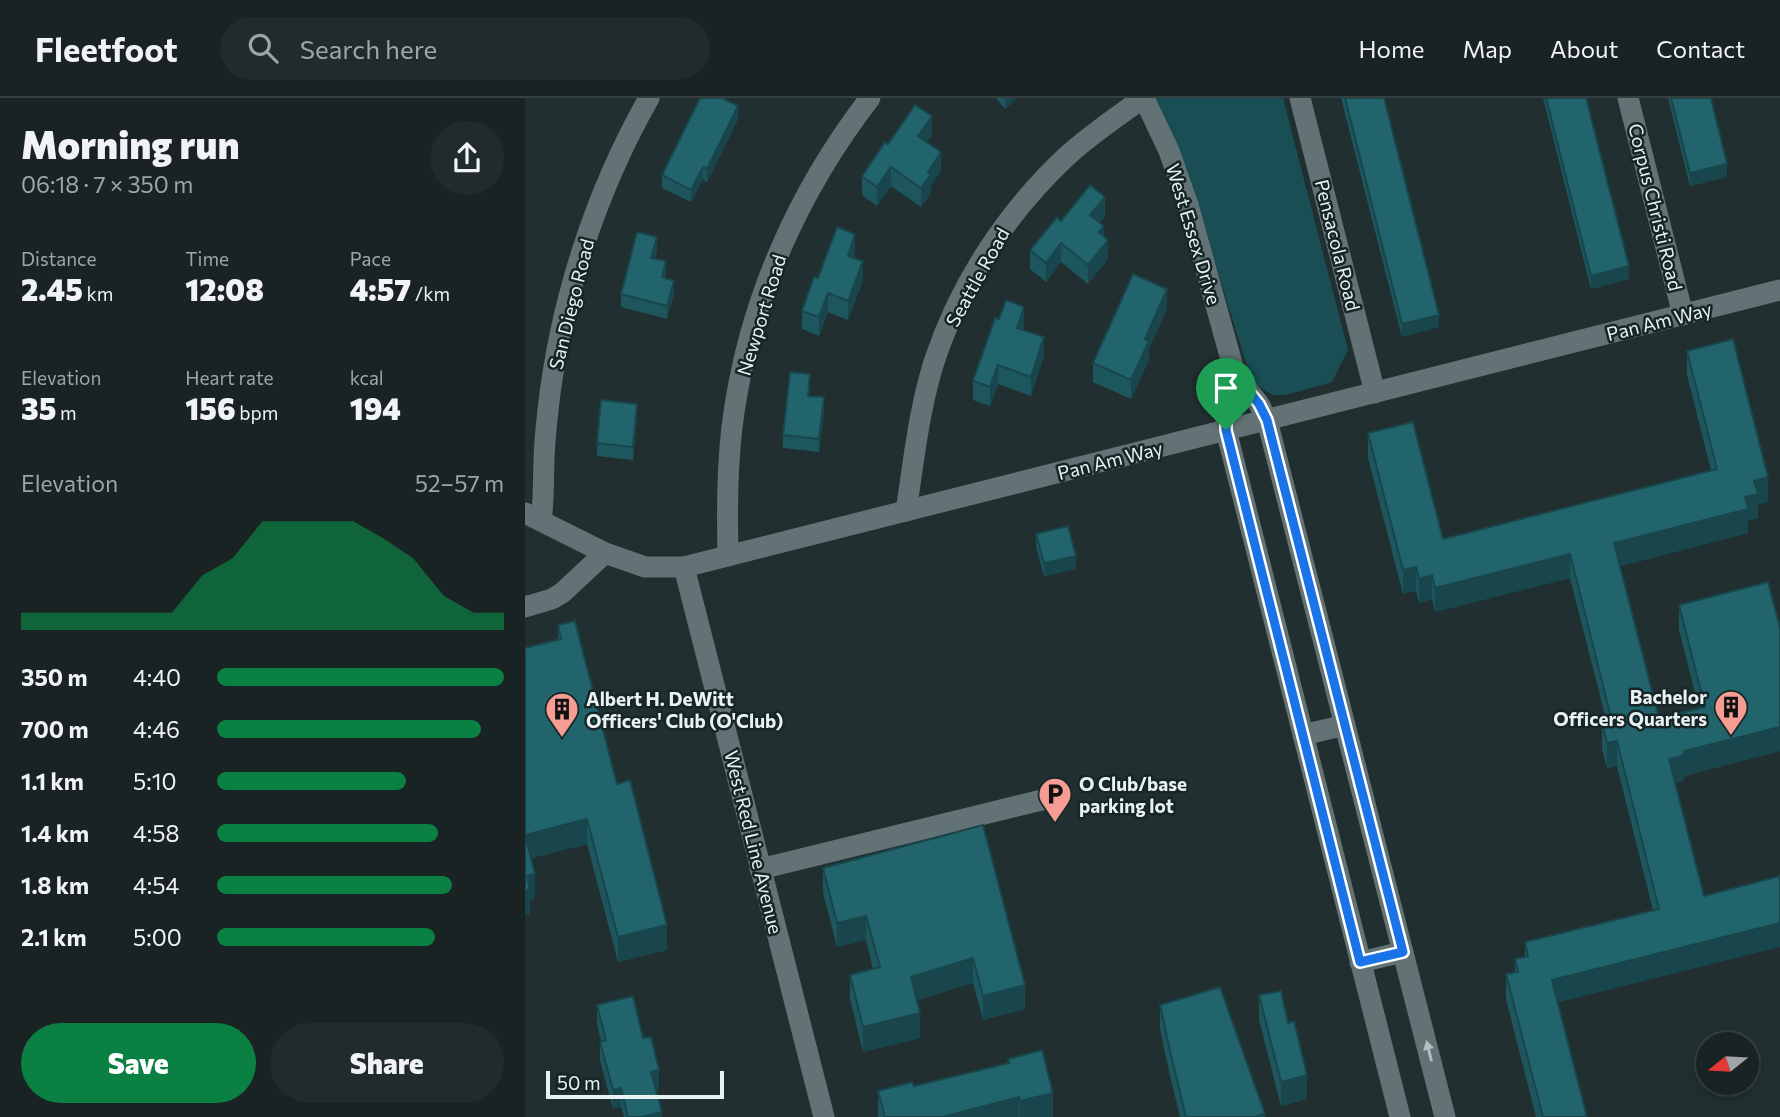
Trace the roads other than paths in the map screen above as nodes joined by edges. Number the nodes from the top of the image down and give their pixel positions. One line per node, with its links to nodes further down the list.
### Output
1 (649, 98): 13 (street, San Diego Road)
2 (870, 98): 15 (street, Newport Road)
3 (1143, 98): 8 (street, West Essex Drive); 12 (street, Seattle Road)
4 (1300, 98): 9 (street, Pensacola Road)
5 (1628, 98): 7 (street, Corpus Christi Road)
6 (1780, 290): 7 (street, Pan Am Way)
7 (1683, 315): 9 (street, Pan Am Way)
8 (1235, 374): 10 (street, West Essex Drive); 11 (street, West Essex Drive)
9 (1375, 393): 10 (street, Pan Am Way)
10 (1267, 420): 11 (street, Pan Am Way); 18 (street, West Essex Drive)
11 (1226, 430): 12 (street, Pan Am Way); 19 (street, West Essex Drive)
12 (907, 511): 15 (street, Pan Am Way)
13 (533, 517): 14 (street, Pan Am Way)
14 (605, 553): 16 (street, Pan Am Way); 17 (street)
15 (728, 556): 16 (street, Pan Am Way)
16 (684, 567): 21 (street, West Red Line Avenue)
17 (525, 607)
18 (1345, 724): 19 (street); 22 (street, West Essex Drive)
19 (1303, 735): 23 (street, West Essex Drive)
20 (1058, 796): 21 (street)
21 (760, 869): 24 (street, West Red Line Avenue)
22 (1403, 952): 23 (street); 26 (street, West Essex Drive, one-way to 22)
23 (1360, 962): 25 (street, West Essex Drive)
24 (824, 1117)
25 (1400, 1117)
26 (1445, 1117)

